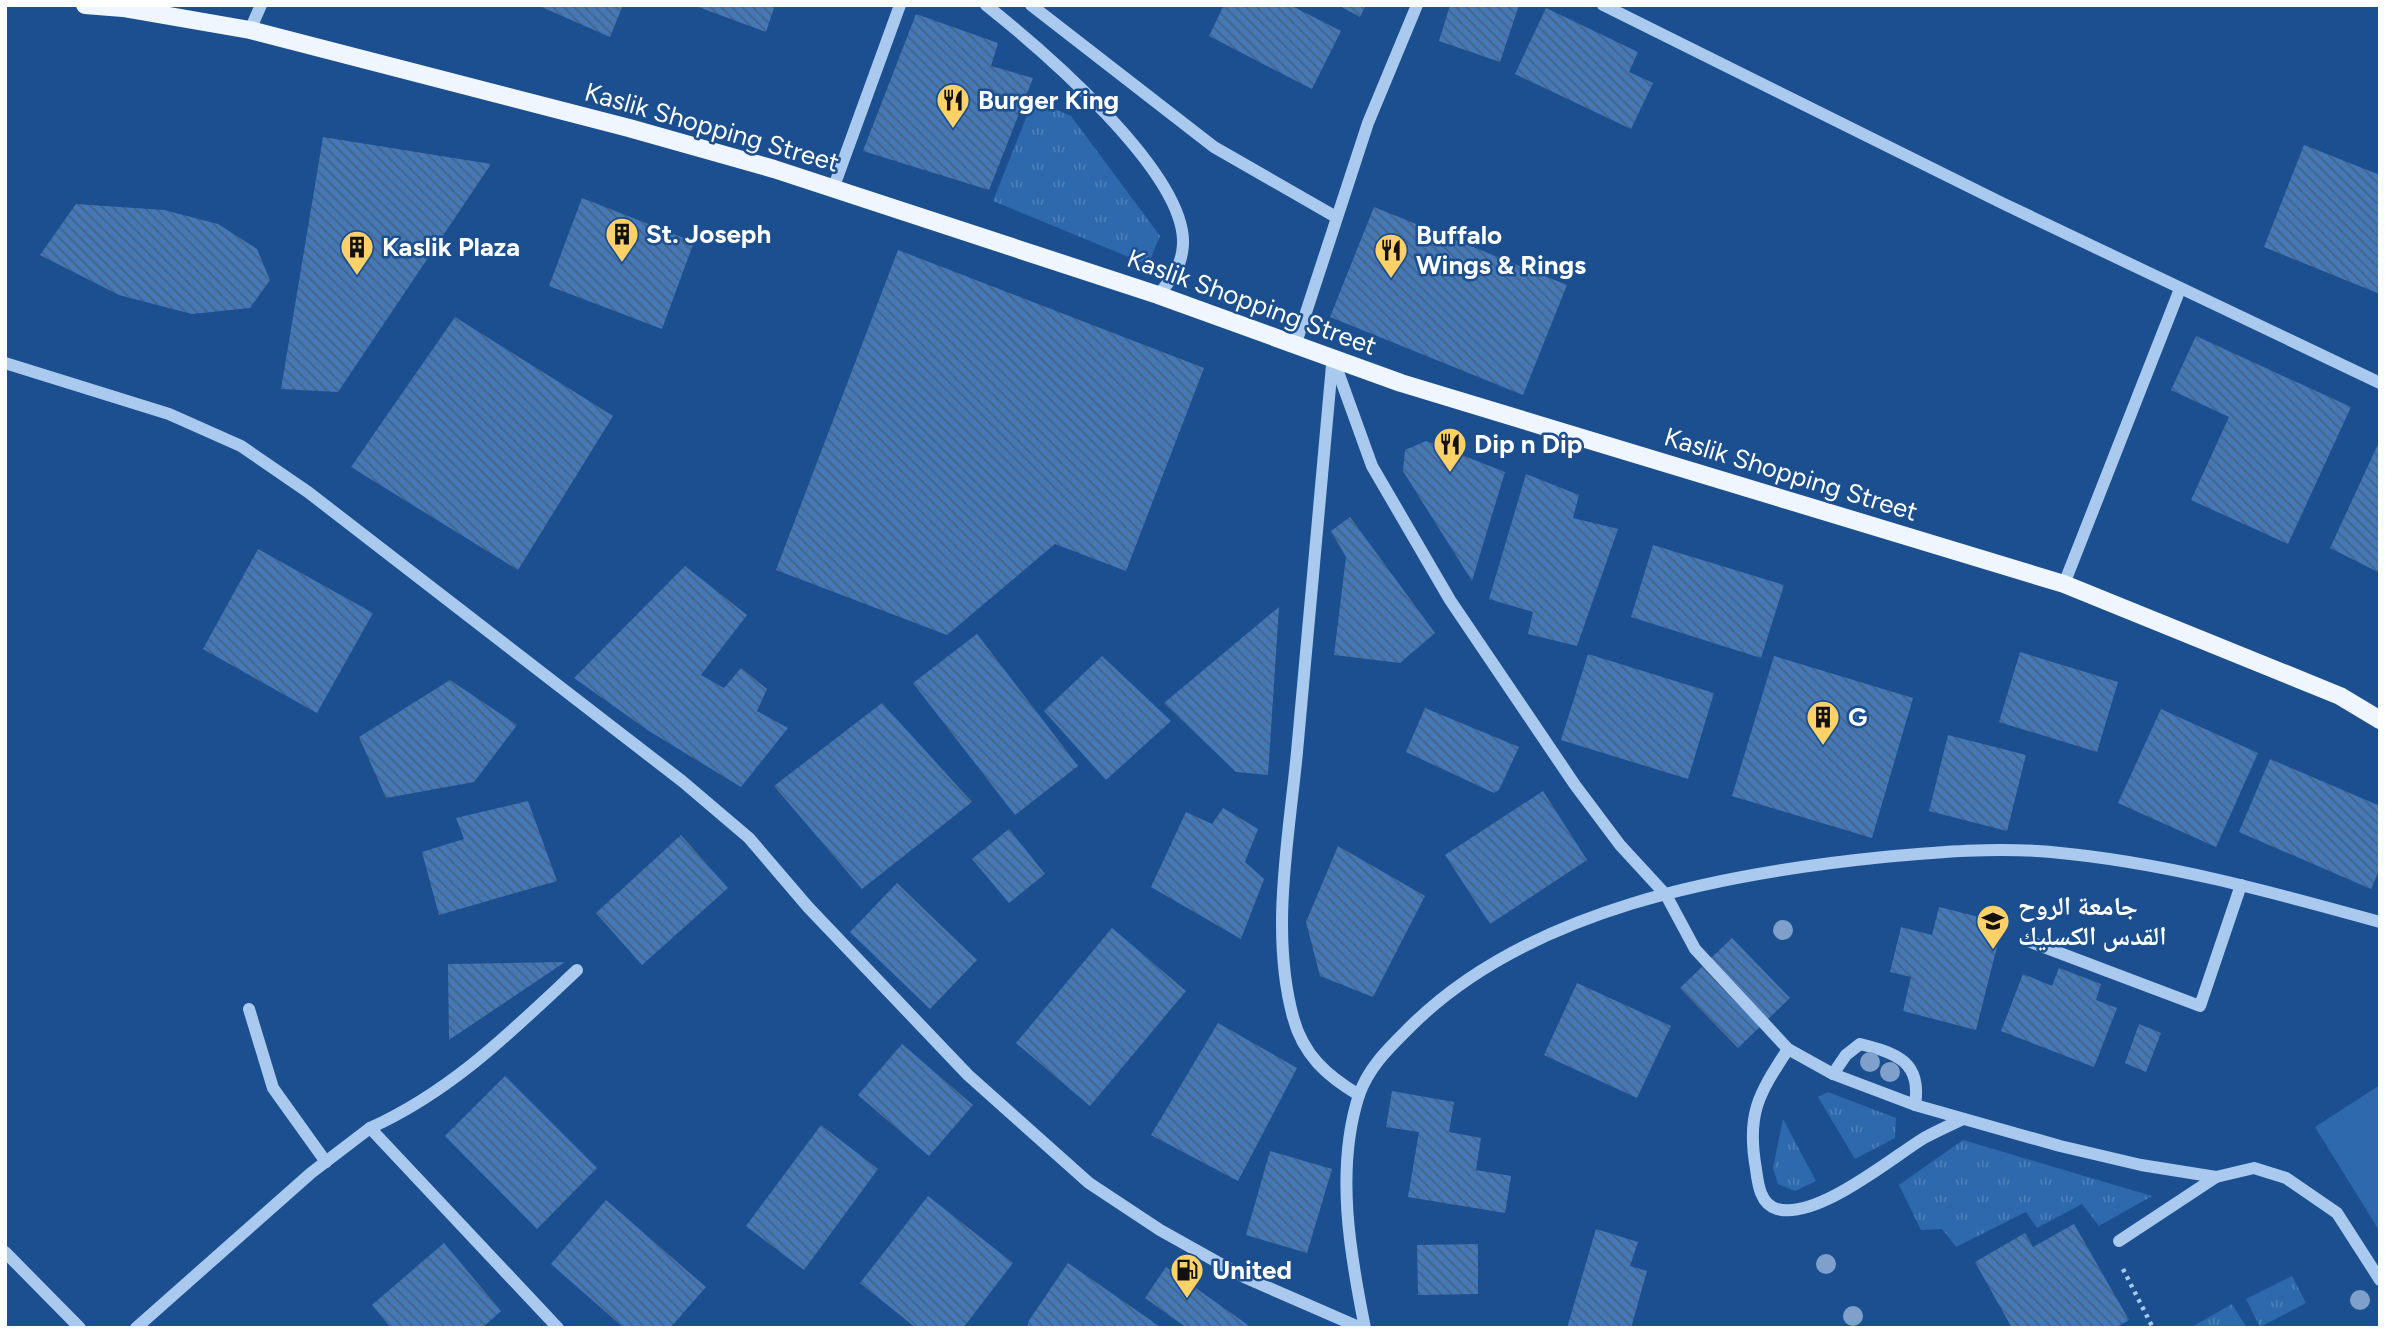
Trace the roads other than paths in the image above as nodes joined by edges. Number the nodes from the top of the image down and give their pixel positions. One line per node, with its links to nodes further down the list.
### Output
1 (85, 5): 8 (main road, Kaslik Shopping Street)
2 (261, 5): 8 (street)
3 (900, 5): 9 (street)
4 (986, 5): 12 (street)
5 (1031, 5): 10 (street)
6 (1417, 5): 10 (street)
7 (1603, 5): 11 (street)
8 (250, 30): 9 (main road, Kaslik Shopping Street)
9 (833, 189): 12 (main road, Kaslik Shopping Street)
10 (1336, 217): 13 (street)
11 (2180, 289): 16 (street); 17 (street)
12 (1158, 295): 13 (main road, Kaslik Shopping Street)
13 (1296, 343): 14 (main road, Kaslik Shopping Street)
14 (1333, 358): 17 (main road, Kaslik Shopping Street); 20 (street); 27 (street)
15 (5, 363): 39 (street)
16 (2380, 383)
17 (2064, 584): 18 (main road, Kaslik Shopping Street)
18 (2380, 720)
19 (2241, 885): 20 (street); 21 (street); 22 (street)
20 (1666, 895): 25 (street); 27 (street)
21 (2380, 922)
22 (2028, 941)
23 (577, 970): 30 (street)
24 (248, 1009): 31 (street)
25 (1788, 1049): 26 (street); 29 (street)
26 (1833, 1074): 28 (street); 28 (street)
27 (1359, 1096): 39 (street)
28 (1915, 1105): 29 (street)
29 (1963, 1119): 32 (street)
30 (370, 1128): 31 (street); 38 (street)
31 (326, 1162): 37 (street)
32 (2216, 1177): 33 (street); 35 (street)
33 (2119, 1241)
34 (5, 1252): 36 (street)
35 (2380, 1280)
36 (80, 1328)
37 (136, 1328)
38 (558, 1328)
39 (1363, 1328)

